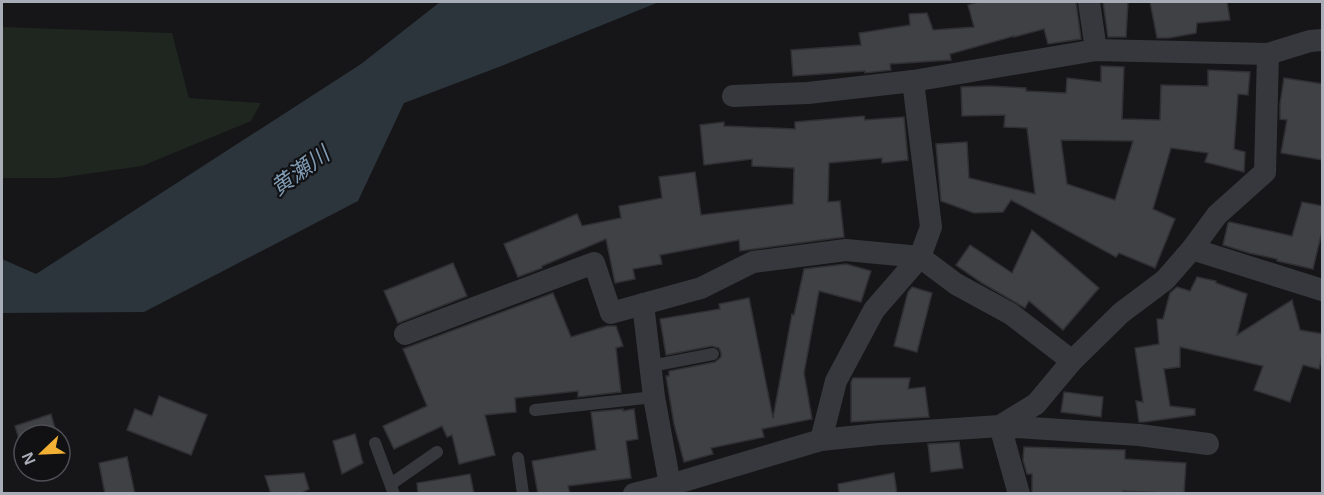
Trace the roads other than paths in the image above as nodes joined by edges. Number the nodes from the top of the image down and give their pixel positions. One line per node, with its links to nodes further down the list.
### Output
1 (1089, 2): 3 (street)
2 (1323, 40): 4 (street)
3 (1096, 50): 4 (street); 5 (street)
4 (1268, 54): 7 (street)
5 (913, 81): 6 (street); 8 (street)
6 (733, 96)
7 (1192, 249): 9 (street); 13 (street)
8 (920, 257): 10 (street); 13 (street); 18 (street)
9 (1323, 290)
10 (643, 304): 11 (street); 14 (street)
11 (405, 334)
12 (713, 354): 14 (lane)
13 (1072, 361): 17 (street)
14 (651, 366): 15 (street)
15 (654, 397): 16 (lane); 24 (street)
16 (535, 410)
17 (1000, 426): 18 (street); 20 (street); 27 (street)
18 (821, 440): 24 (street)
19 (375, 443): 23 (lane)
20 (1208, 444)
21 (437, 452): 23 (lane)
22 (518, 458): 25 (lane)
23 (393, 489)
24 (672, 489): 26 (street)
25 (523, 494)
26 (634, 494)
27 (1019, 494)

